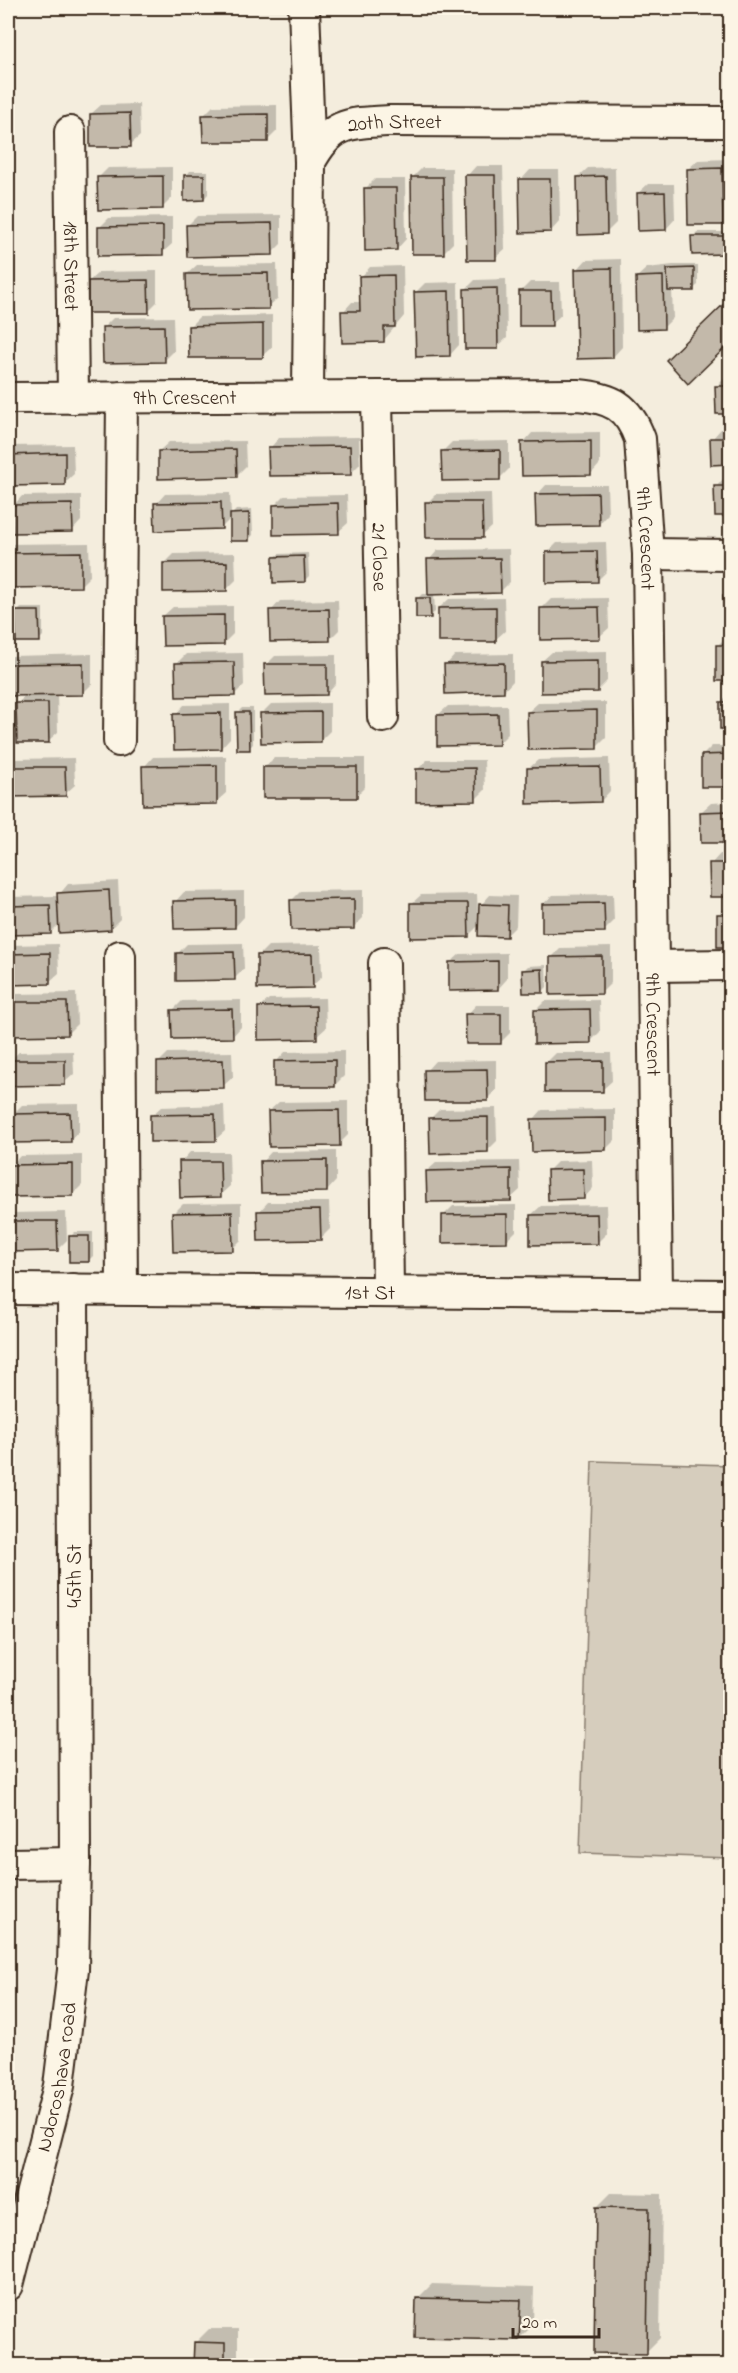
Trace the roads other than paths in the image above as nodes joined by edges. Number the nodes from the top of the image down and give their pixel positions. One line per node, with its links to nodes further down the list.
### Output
1 (304, 8): 4 (street)
2 (730, 122): 4 (street, 20th Street)
3 (70, 132): 9 (street, 18th Street)
4 (310, 162): 5 (street)
5 (308, 395): 6 (street, 9th Crescent); 7 (street, 9th Crescent)
6 (122, 397): 9 (street, 9th Crescent); 13 (street)
7 (377, 397): 10 (street, 9th Crescent); 12 (street, 21 Close)
8 (8, 398): 9 (street, 9th Crescent)
9 (73, 398)
10 (648, 554): 11 (street); 17 (street, 9th Crescent)
11 (730, 555)
12 (383, 717)
13 (119, 741)
14 (120, 956): 20 (street)
15 (384, 963): 21 (street)
16 (730, 965): 17 (street)
17 (654, 966): 22 (street, 9th Crescent)
18 (8, 1289): 19 (street, 1st St)
19 (72, 1289): 20 (street, 1st St); 24 (street, 45th St)
20 (122, 1289): 21 (street, 1st St)
21 (388, 1290): 22 (street, 1st St)
22 (657, 1293): 23 (street, 1st St)
23 (730, 1295)
24 (75, 1863): 25 (street); 26 (street, Ndoroshava road)
25 (8, 1864)
26 (8, 2285)

